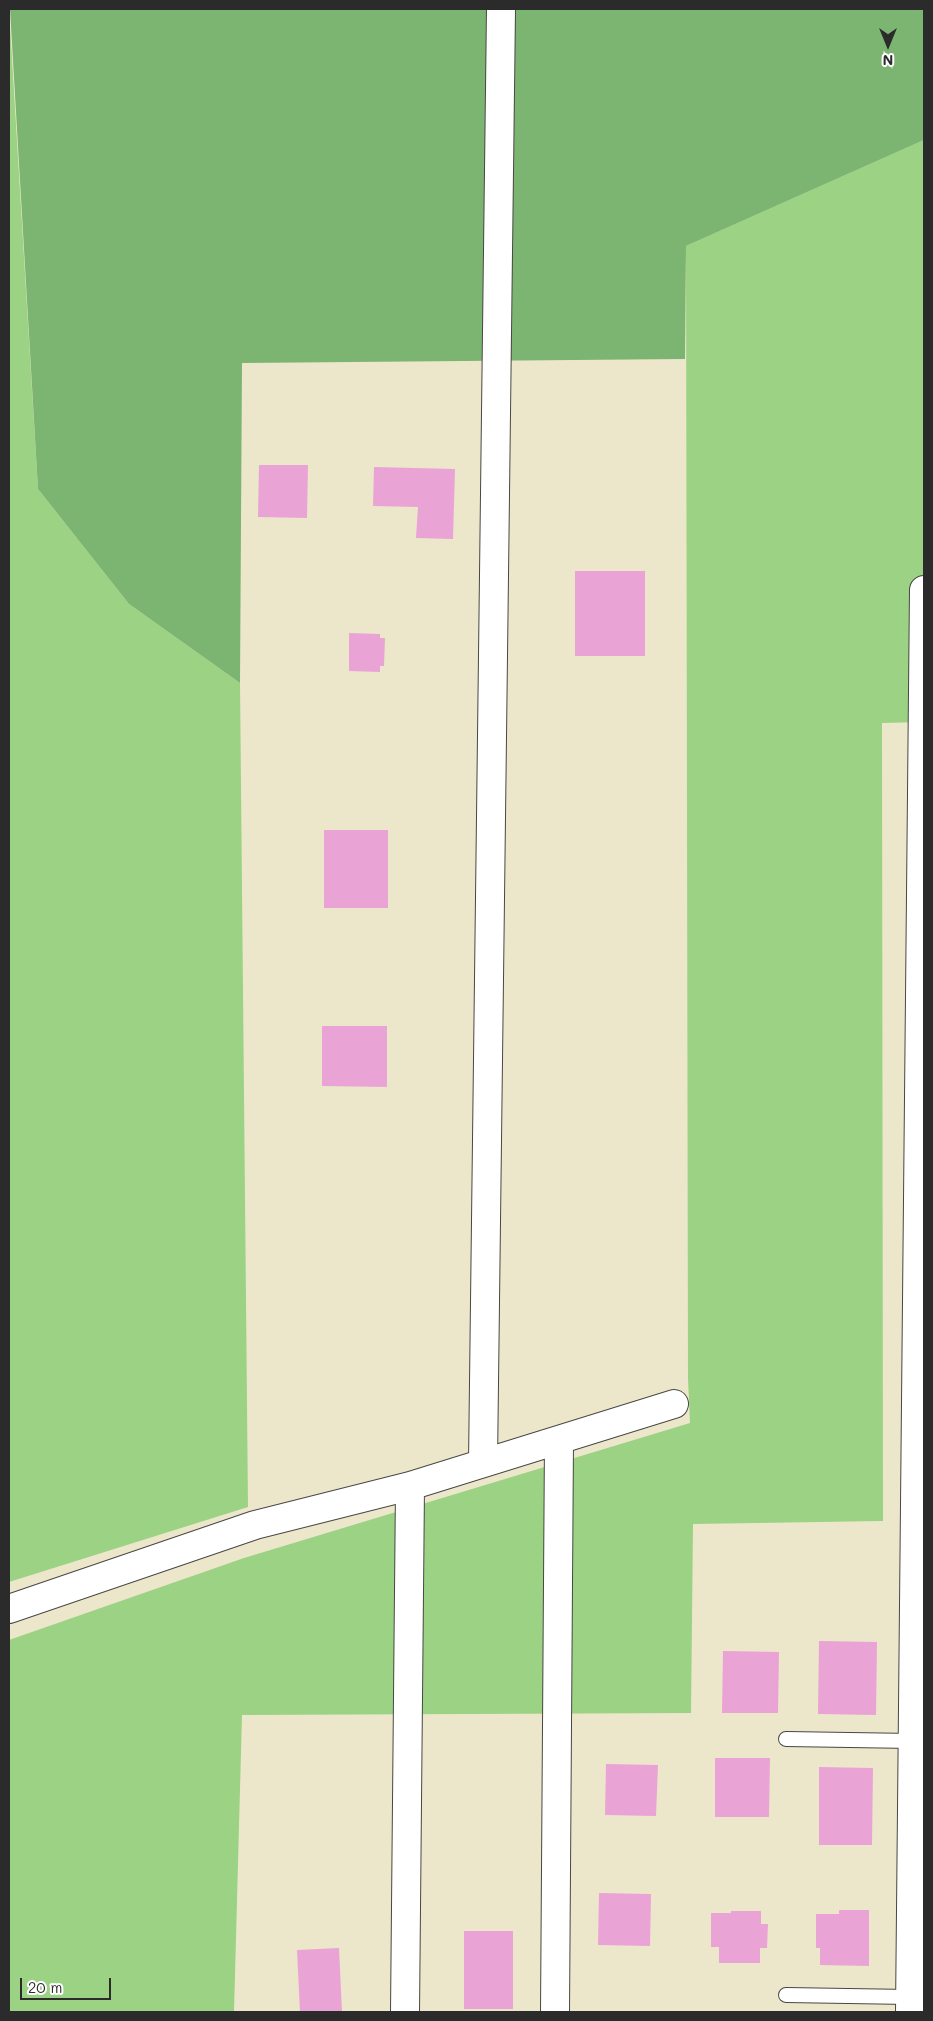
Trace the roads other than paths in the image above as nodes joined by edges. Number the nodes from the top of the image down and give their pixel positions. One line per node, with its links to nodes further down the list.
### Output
1 (501, 9): 6 (street)
2 (924, 590): 3 (street)
3 (922, 970): 8 (street)
4 (674, 1404): 5 (street)
5 (558, 1440): 6 (street); 15 (street)
6 (483, 1463): 7 (street)
7 (410, 1486): 9 (street); 14 (street)
8 (919, 1491): 11 (street)
9 (9, 1609)
10 (786, 1739): 11 (lane)
11 (913, 1741): 13 (street)
12 (786, 1995): 13 (lane)
13 (910, 2005)
14 (405, 2012)
15 (555, 2012)

